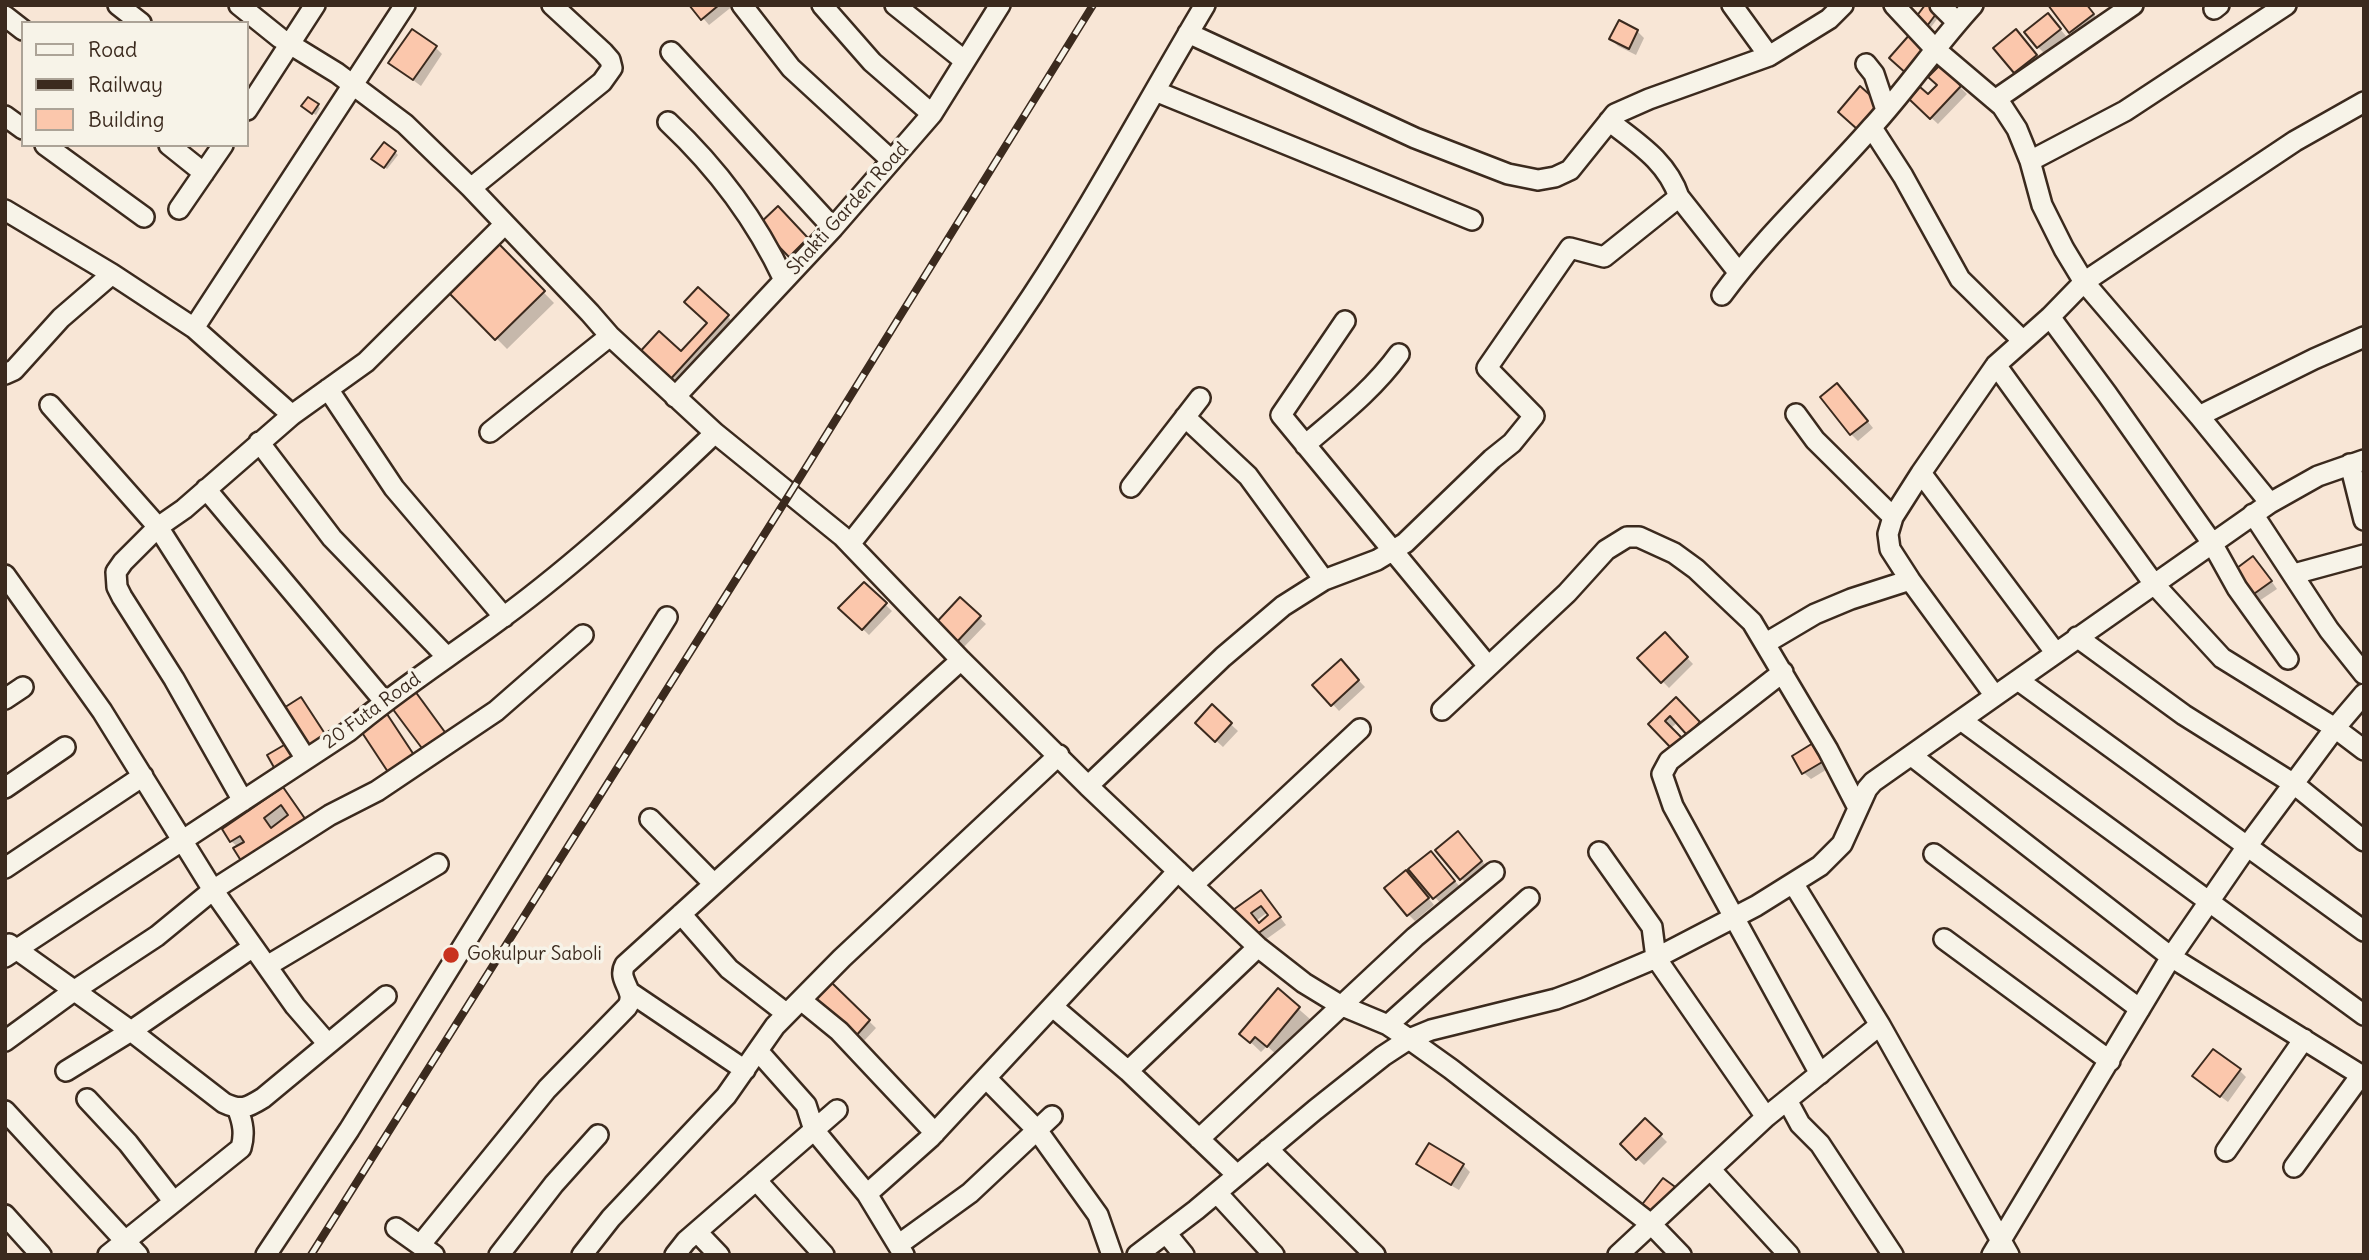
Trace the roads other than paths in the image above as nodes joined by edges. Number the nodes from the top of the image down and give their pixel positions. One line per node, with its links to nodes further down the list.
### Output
1 (118, 5): 19 (street)
2 (239, 5): 23 (street)
3 (315, 5): 23 (street)
4 (405, 5): 29 (street)
5 (552, 5): 47 (street)
6 (742, 5): 44 (street)
7 (821, 5): 35 (street)
8 (894, 5): 27 (street)
9 (1000, 5): 27 (street, Shakti Garden Road)
10 (1205, 5): 22 (street)
11 (1732, 5): 26 (street)
12 (1894, 5): 24 (street)
13 (1940, 5): 20 (street)
14 (1973, 5): 20 (street)
15 (2133, 5): 31 (street)
16 (2286, 5): 45 (street)
17 (1832, 10): 26 (street)
18 (5, 16): 21 (street)
19 (138, 21)
20 (1957, 22): 24 (street)
21 (21, 28)
22 (1188, 33): 30 (street); 37 (street)
23 (291, 44): 29 (street); 33 (street)
24 (1936, 50): 31 (street); 34 (street)
25 (671, 52): 54 (street)
26 (1769, 56): 37 (street)
27 (965, 61): 35 (street, Shakti Garden Road)
28 (1866, 64): 34 (street)
29 (354, 86): 47 (street); 62 (street)
30 (1154, 91): 52 (street); 91 (street)
31 (1995, 100): 45 (street)
32 (2364, 102): 58 (street)
33 (249, 103)
34 (1886, 110): 40 (street)
35 (932, 114): 44 (street, Shakti Garden Road)
36 (5, 116): 39 (street)
37 (1609, 121): 48 (street)
38 (668, 122): 57 (street)
39 (21, 128)
40 (1872, 128): 55 (street); 65 (street)
41 (48, 147): 51 (street)
42 (172, 147): 46 (street)
43 (222, 147): 46 (street)
44 (891, 160): 54 (street, Shakti Garden Road)
45 (2030, 161): 58 (street)
46 (204, 173): 49 (street)
47 (471, 188): 53 (street)
48 (1679, 197): 55 (street); 92 (street)
49 (179, 209)
50 (5, 210): 56 (street)
51 (144, 217)
52 (1472, 219)
53 (505, 224): 63 (street); 69 (street)
54 (833, 228): 57 (street, Shakti Garden Road)
55 (1739, 272): 59 (street)
56 (112, 274): 62 (street); 68 (street)
57 (784, 279): 70 (street, Shakti Garden Road)
58 (2084, 282): 60 (street); 75 (street)
59 (1722, 295)
60 (2050, 317): 65 (street); 90 (street)
61 (1345, 321): 80 (street)
62 (194, 328): 74 (street)
63 (610, 336): 70 (street); 77 (street)
64 (2364, 337): 75 (street)
65 (2022, 340): 67 (street)
66 (1399, 354): 80 (street)
67 (1996, 365): 82 (street); 98 (street)
68 (5, 374)
69 (328, 389): 74 (street); 99 (street)
70 (675, 397): 78 (street)
71 (1200, 398): 76 (street)
72 (50, 405): 89 (street)
73 (1796, 414): 87 (street)
74 (292, 415): 79 (street)
75 (2199, 416): 85 (street)
76 (1185, 417): 83 (street); 96 (street)
77 (490, 432)
78 (715, 433): 91 (street); 99 (street, 20 Futa Road)
79 (260, 442): 84 (street); 105 (street)
80 (1305, 445): 92 (street)
81 (2357, 462): 85 (street); 88 (street)
82 (1920, 473): 87 (street); 104 (street)
83 (1131, 487)
84 (206, 489): 89 (street); 116 (street)
85 (2270, 503): 86 (street)
86 (2253, 514): 90 (street); 94 (street)
87 (1893, 517): 97 (street)
88 (2364, 520)
89 (158, 527): 125 (street); 130 (street)
90 (2212, 543): 98 (street); 106 (street)
91 (850, 544): 107 (street)
92 (1392, 551): 96 (street); 108 (street)
93 (2364, 555): 94 (street)
94 (2294, 574): 110 (street)
95 (5, 575): 126 (street)
96 (1324, 580): 128 (street)
97 (1910, 580): 103 (street); 114 (street)
98 (2154, 584): 102 (street); 120 (street)
99 (504, 617): 105 (street, 20 Futa Road)
100 (667, 617): 214 (street)
101 (583, 635): 145 (street)
102 (2077, 636): 104 (street); 127 (street)
103 (1766, 643): 108 (street); 109 (street)
104 (2055, 652): 111 (street)
105 (447, 657): 116 (street, 20 Futa Road)
106 (2288, 659)
107 (961, 660): 123 (street); 143 (street)
108 (1488, 666): 117 (street)
109 (1783, 672): 131 (street); 149 (street)
110 (2364, 674)
111 (2018, 680): 114 (street); 135 (street)
112 (23, 687): 115 (street)
113 (2364, 694): 120 (street)
114 (1995, 696): 118 (street)
115 (5, 699)
116 (384, 701): 125 (street, 20 Futa Road)
117 (1442, 710)
118 (1961, 720): 124 (street); 147 (street)
119 (1360, 729): 144 (street)
120 (2335, 729): 122 (street); 127 (street)
121 (65, 747): 129 (street)
122 (2364, 750)
123 (1059, 755): 128 (street); 161 (street)
124 (1912, 756): 131 (street); 155 (street)
125 (306, 759): 130 (street, 20 Futa Road)
126 (143, 776): 133 (street); 139 (street)
127 (2294, 784): 134 (street); 135 (street)
128 (1088, 786): 140 (street)
129 (5, 788)
130 (243, 801): 133 (street, 20 Futa Road)
131 (1858, 808): 142 (street)
132 (650, 819): 143 (street)
133 (182, 840): 145 (street); 154 (street, 20 Futa Road)
134 (2364, 841)
135 (2248, 845): 147 (street); 150 (street)
136 (1599, 852): 156 (street)
137 (1934, 855): 164 (street)
138 (438, 864): 157 (street)
139 (5, 868)
140 (1178, 872): 144 (street); 163 (street)
141 (1494, 872): 162 (street)
142 (1793, 883): 149 (street); 168 (street)
143 (714, 884): 148 (street)
144 (1193, 885): 153 (street)
145 (213, 890): 152 (street); 158 (street)
146 (1529, 898): 167 (street)
147 (2209, 902): 155 (street); 166 (street)
148 (681, 914): 159 (street); 165 (street)
149 (1735, 917): 156 (street); 179 (street)
150 (2364, 931)
151 (1944, 939): 175 (street)
152 (253, 947): 157 (street); 169 (street)
153 (1258, 947): 162 (street); 178 (street)
154 (9, 949): 158 (street)
155 (2171, 957): 164 (street); 171 (street)
156 (1656, 958): 170 (street); 188 (street)
157 (267, 966): 173 (street)
158 (75, 990): 169 (street); 172 (street)
159 (631, 993): 176 (street); 209 (street)
160 (386, 996): 173 (street)
161 (801, 1000): 165 (street); 191 (street)
162 (1340, 1005): 167 (street); 193 (street)
163 (1052, 1007): 178 (street); 181 (street)
164 (2140, 1009): 175 (street)
165 (786, 1014): 174 (street)
166 (2364, 1015)
167 (1388, 1025): 170 (street)
168 (1880, 1025): 179 (street); 211 (street)
169 (131, 1031): 177 (street); 184 (street)
170 (1409, 1039): 194 (street); 204 (street)
171 (2304, 1039): 180 (street); 195 (street)
172 (5, 1041)
173 (328, 1044): 184 (street)
174 (758, 1051): 176 (street); 189 (street)
175 (2110, 1061): 211 (street)
176 (745, 1070): 216 (street)
177 (66, 1071)
178 (1128, 1071): 193 (street)
179 (1820, 1074): 183 (street)
180 (2362, 1076): 196 (street)
181 (986, 1078): 190 (street); 191 (street)
182 (87, 1099): 202 (street)
183 (1787, 1100): 188 (street); 228 (street)
184 (238, 1110): 202 (street)
185 (837, 1110): 189 (street)
186 (5, 1111): 208 (street)
187 (1052, 1116): 190 (street)
188 (1766, 1117): 197 (street)
189 (814, 1130): 199 (street); 201 (street)
190 (1037, 1130): 210 (street); 220 (street)
191 (935, 1133): 201 (street)
192 (598, 1135): 215 (street)
193 (1199, 1139): 198 (street)
194 (1268, 1149): 198 (street); 224 (street)
195 (2226, 1151)
196 (2294, 1167)
197 (1710, 1170): 204 (street); 227 (street)
198 (1237, 1175): 200 (street)
199 (756, 1180): 206 (street); 219 (street)
200 (1217, 1192): 207 (street); 223 (street)
201 (867, 1194): 210 (street)
202 (174, 1202): 208 (street)
203 (5, 1215): 212 (street)
204 (1652, 1225): 225 (street); 226 (street)
205 (396, 1228): 209 (street)
206 (697, 1232): 217 (street); 218 (street)
207 (1166, 1233): 221 (street); 222 (street)
208 (132, 1248): 213 (street)
209 (427, 1249)
210 (901, 1250)
211 (2001, 1250)
212 (41, 1255)
213 (108, 1255)
214 (266, 1255)
215 (499, 1255)
216 (582, 1255)
217 (675, 1255)
218 (719, 1255)
219 (824, 1255)
220 (1112, 1255)
221 (1137, 1255)
222 (1184, 1255)
223 (1274, 1255)
224 (1375, 1255)
225 (1618, 1255)
226 (1681, 1255)
227 (1789, 1255)
228 (1893, 1255)

